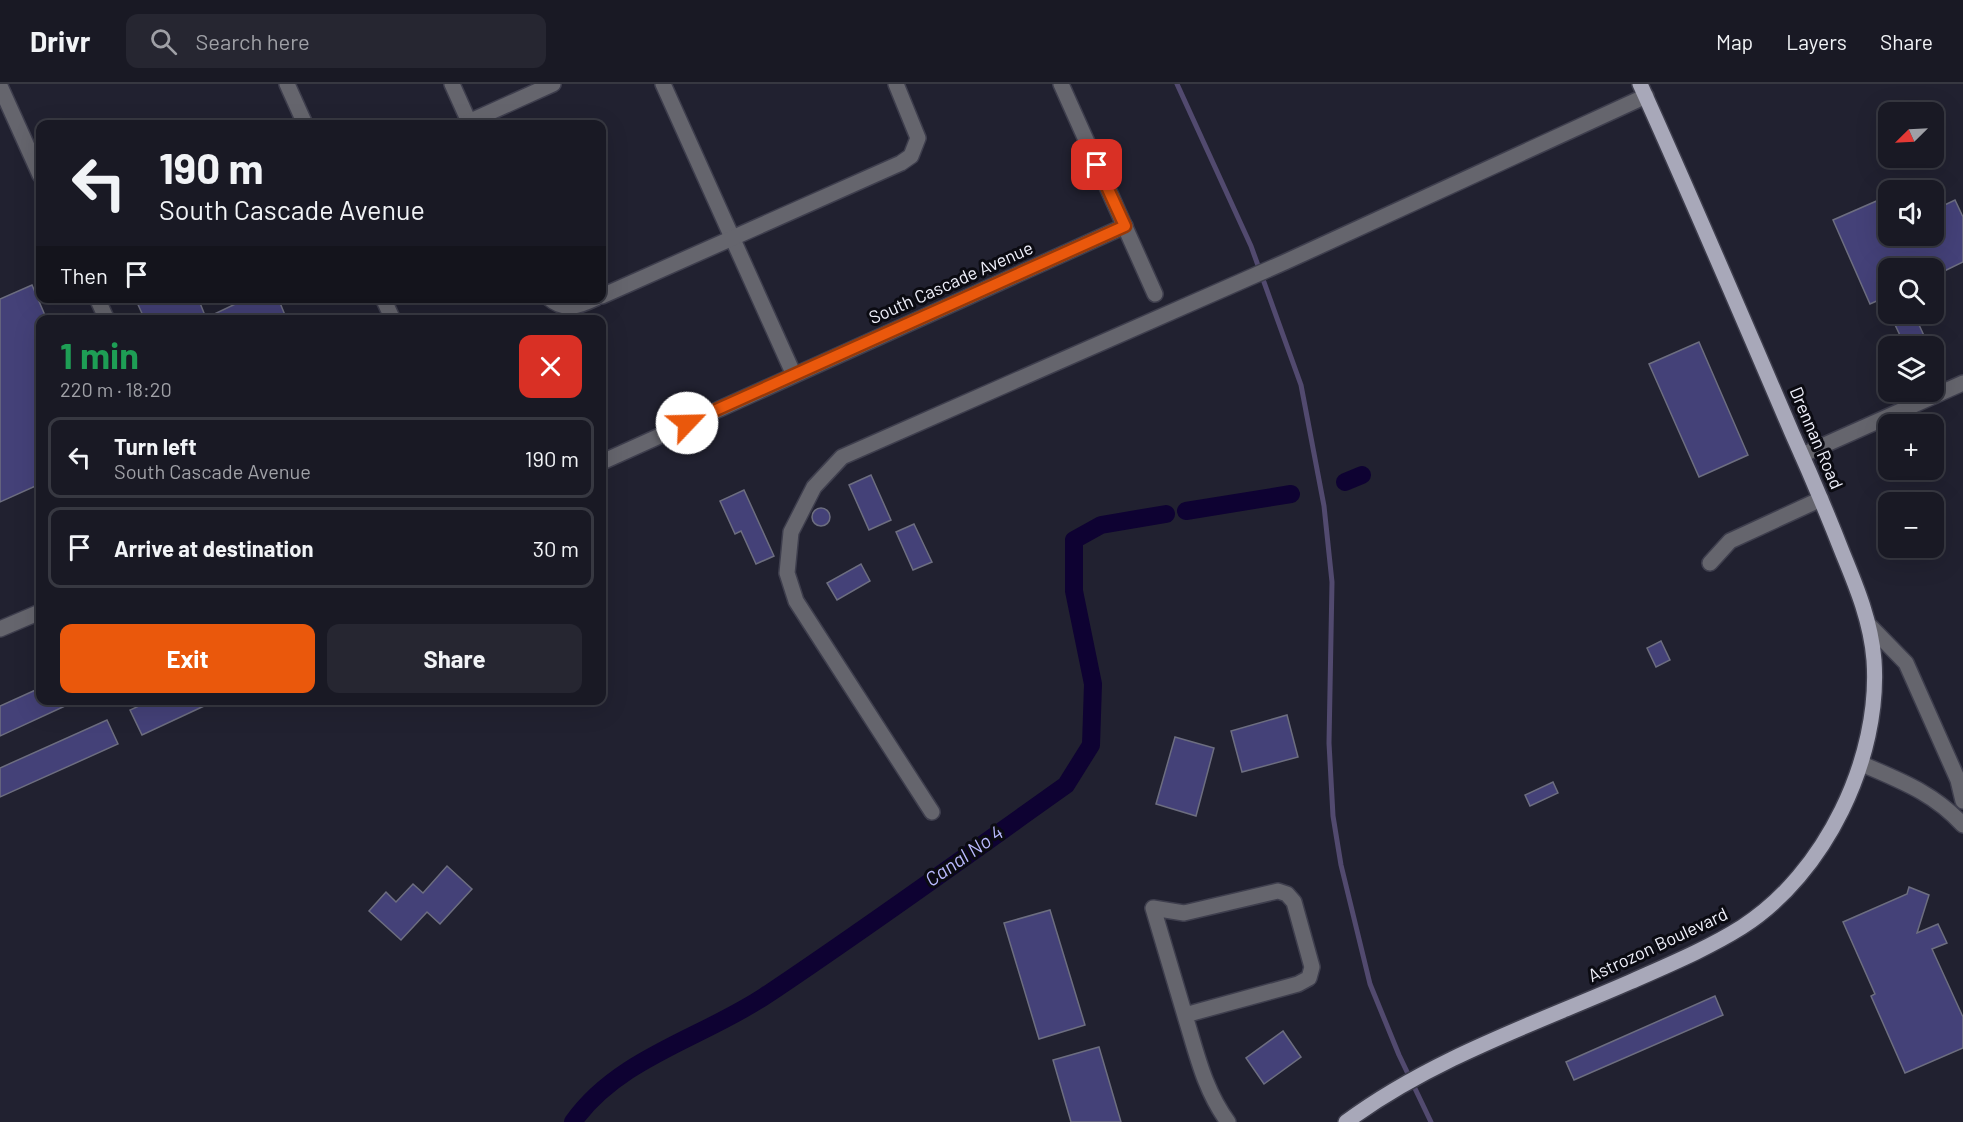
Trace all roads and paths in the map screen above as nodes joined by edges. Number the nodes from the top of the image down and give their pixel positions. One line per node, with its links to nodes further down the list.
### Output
1 (287, 84): 9 (street)
2 (452, 84): 10 (street)
3 (553, 84): 11 (street)
4 (663, 84): 14 (street)
5 (896, 84): 14 (street)
6 (1061, 84): 13 (street)
7 (0, 86): 12 (street)
8 (1643, 90): 21 (main road, Drennan Road); 30 (street)
9 (303, 120)
10 (466, 120)
11 (476, 120)
12 (36, 166)
13 (1125, 226): 16 (street); 19 (street, South Cascade Avenue)
14 (733, 237): 15 (street); 19 (street)
15 (606, 294)
16 (1155, 294)
17 (555, 303): 18 (street)
18 (583, 303)
19 (794, 375): 22 (street, South Cascade Avenue)
20 (1963, 384): 21 (street)
21 (1802, 455): 23 (main road, Drennan Road)
22 (606, 460)
23 (1821, 499): 24 (street); 26 (main road, Drennan Road)
24 (1710, 563)
25 (36, 614): 27 (street)
26 (1869, 625): 28 (main road, Astrozon Boulevard); 29 (street, Drennan Road)
27 (0, 629)
28 (1862, 764): 31 (street); 34 (main road, Astrozon Boulevard)
29 (1963, 801)
30 (932, 812)
31 (1963, 825)
32 (1185, 1015): 32 (street); 33 (street)
33 (1227, 1122)
34 (1346, 1122)

